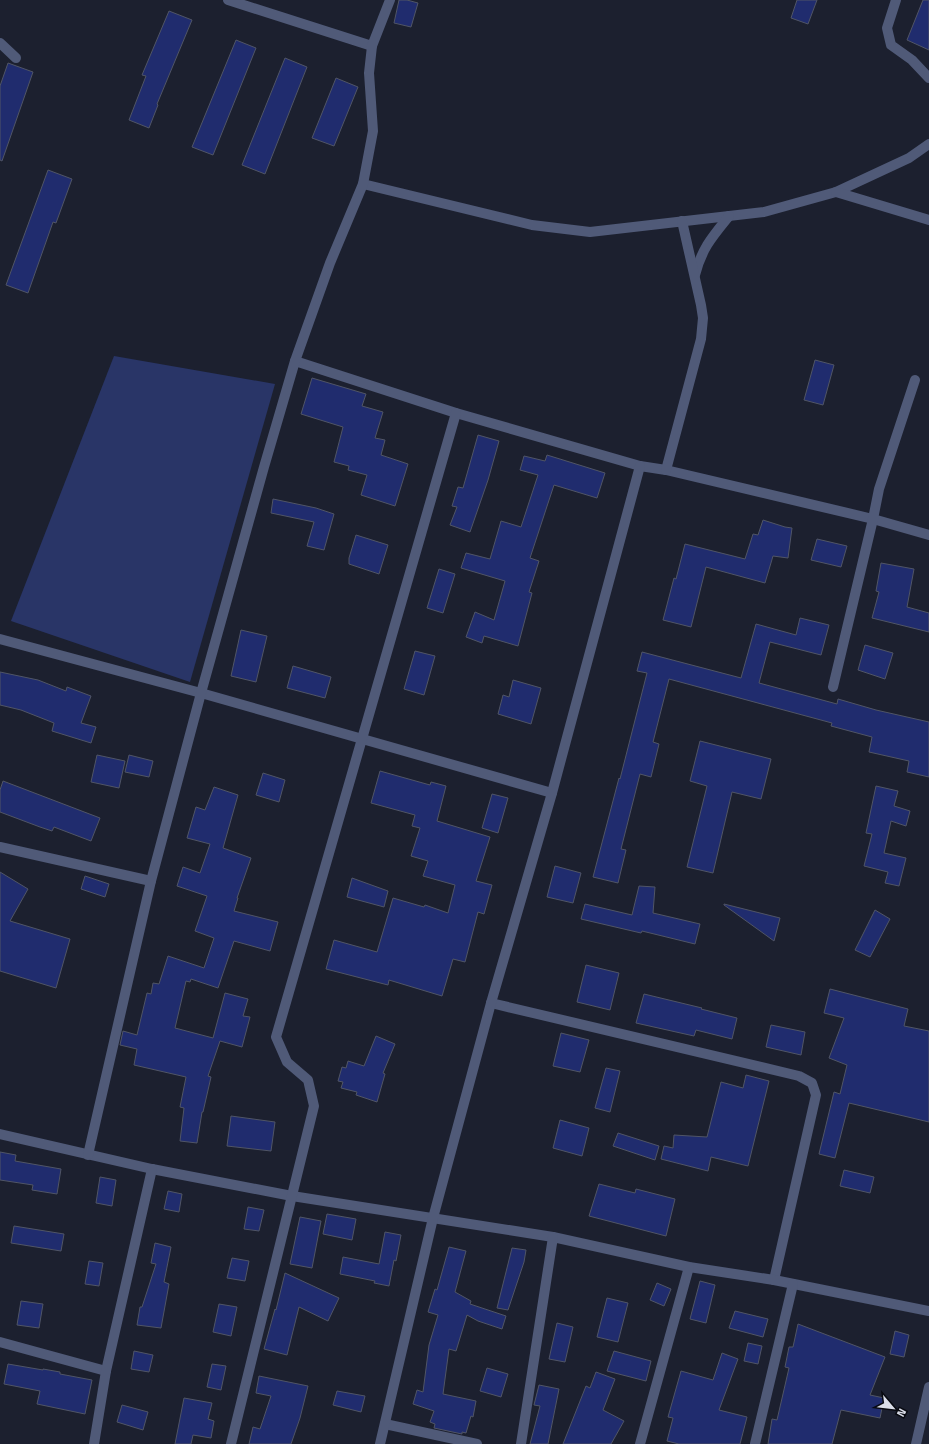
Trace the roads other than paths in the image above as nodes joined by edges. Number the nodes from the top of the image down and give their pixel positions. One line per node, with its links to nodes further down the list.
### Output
1 (229, 0): 5 (street)
2 (390, 0): 5 (street)
3 (896, 0): 7 (street)
4 (0, 44): 6 (street)
5 (372, 46): 9 (street)
6 (16, 58)
7 (929, 78)
8 (929, 144): 10 (street)
9 (363, 184): 13 (street); 15 (street)
10 (836, 192): 11 (street); 12 (street)
11 (729, 216): 13 (street); 14 (street)
12 (929, 220)
13 (682, 221): 14 (street)
14 (695, 276): 19 (street)
15 (295, 361): 17 (street); 24 (street)
16 (915, 380): 20 (street)
17 (456, 413): 18 (street); 25 (street)
18 (640, 466): 19 (street); 26 (street)
19 (666, 470): 20 (street)
20 (873, 519): 21 (street); 23 (street)
21 (929, 535)
22 (0, 639): 24 (street)
23 (833, 687)
24 (201, 693): 25 (street); 28 (street)
25 (362, 739): 26 (street); 33 (street)
26 (552, 794): 29 (street)
27 (0, 847): 28 (street)
28 (151, 881): 31 (street)
29 (491, 1003): 34 (street); 37 (street)
30 (0, 1134): 31 (street)
31 (88, 1155): 32 (street)
32 (152, 1169): 33 (street); 41 (street)
33 (292, 1196): 34 (street); 45 (street)
34 (432, 1218): 35 (street); 43 (street)
35 (554, 1237): 36 (street); 48 (street)
36 (688, 1267): 37 (street); 49 (street)
37 (774, 1280): 38 (street)
38 (793, 1284): 39 (street); 50 (street)
39 (929, 1311)
40 (0, 1342): 41 (street)
41 (106, 1370): 44 (street)
42 (929, 1387): 51 (street)
43 (384, 1424): 46 (street); 47 (street)
44 (94, 1444)
45 (231, 1444)
46 (380, 1444)
47 (477, 1444)
48 (521, 1444)
49 (640, 1444)
50 (754, 1444)
51 (916, 1444)

